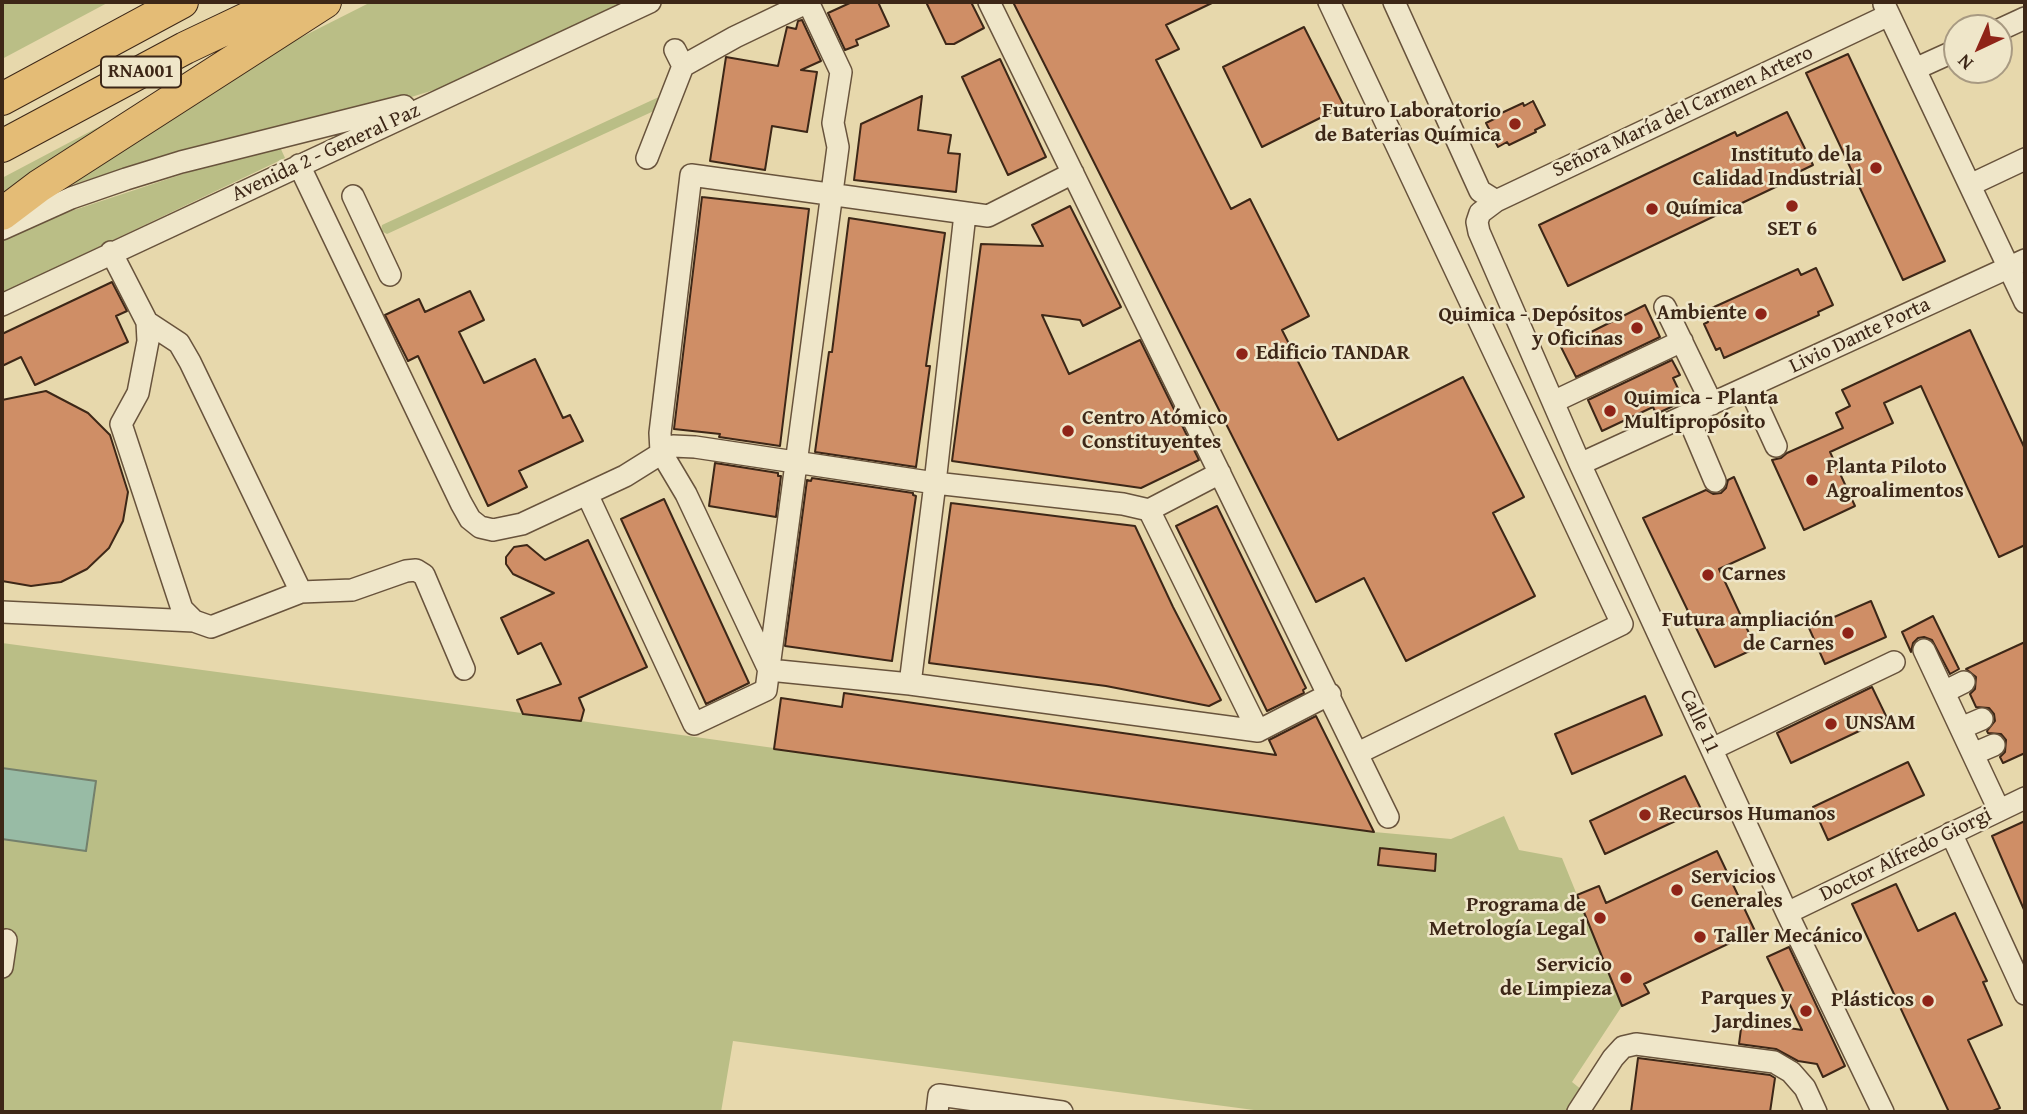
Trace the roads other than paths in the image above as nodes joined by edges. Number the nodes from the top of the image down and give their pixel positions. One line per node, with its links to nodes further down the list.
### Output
1 (182, 2): 13 (highway, RNA001)
2 (282, 2): 14 (highway, RNA001)
3 (325, 2): 23 (highway)
4 (650, 2): 12 (street, Avenida 2 - General Paz)
5 (808, 2): 15 (street); 20 (street)
6 (989, 2): 18 (street)
7 (1329, 2): 65 (street)
8 (1394, 2): 22 (street)
9 (1886, 8): 11 (street); 22 (street, Señora María del Carmen Artero)
10 (1943, 56): 11 (street)
11 (1915, 69): 19 (street)
12 (458, 92): 17 (street, Avenida 2 - General Paz); 25 (street)
13 (2, 99)
14 (2, 146)
15 (647, 158)
16 (2025, 159): 19 (street)
17 (299, 165): 27 (street); 28 (street, Avenida 2 - General Paz)
18 (1073, 173): 24 (street); 44 (street)
19 (1970, 185): 29 (street)
20 (833, 195): 24 (street); 41 (street); 42 (street)
21 (353, 196): 26 (street)
22 (1488, 207): 37 (street, Calle 11)
23 (2, 214)
24 (964, 214): 46 (street)
25 (2, 229)
26 (371, 235): 27 (street); 30 (street)
27 (340, 250): 47 (street)
28 (111, 252): 32 (street, Avenida 2 - General Paz); 34 (street)
29 (2017, 264): 31 (street); 36 (street, Livio Dante Porta)
30 (390, 275)
31 (2025, 302)
32 (2, 304)
33 (1665, 307): 35 (street)
34 (147, 322): 49 (street); 51 (street)
35 (1682, 341): 37 (street); 38 (street)
36 (1749, 387): 38 (street, Livio Dante Porta); 40 (street)
37 (1553, 402): 43 (street, Calle 11)
38 (1712, 404): 39 (street, Livio Dante Porta)
39 (1686, 415): 43 (street, Livio Dante Porta); 45 (street)
40 (1776, 446)
41 (661, 452): 42 (street); 47 (street); 55 (street)
42 (795, 464): 46 (street); 55 (street)
43 (1580, 464): 64 (street, Calle 11)
44 (1220, 473): 48 (street); 59 (street)
45 (1715, 481)
46 (935, 483): 48 (street); 57 (street)
47 (587, 494): 55 (street)
48 (1150, 510): 62 (street)
49 (301, 592): 51 (street); 54 (street)
50 (2, 612): 51 (street)
51 (194, 621)
52 (1924, 650): 58 (street)
53 (1894, 662): 64 (street)
54 (464, 669)
55 (769, 670): 57 (street)
56 (1964, 681): 58 (street)
57 (910, 684): 62 (street)
58 (1944, 692): 61 (street)
59 (1330, 694): 62 (street); 65 (street)
60 (1982, 719): 61 (street)
61 (1961, 728): 66 (street)
62 (1258, 731)
63 (1994, 744): 66 (street)
64 (1712, 749): 71 (street, Calle 11)
65 (1358, 753): 69 (street)
66 (1973, 754): 68 (street)
67 (2025, 798): 68 (street, Doctor Alfredo Giorgi)
68 (1998, 810): 70 (street, Doctor Alfredo Giorgi)
69 (1388, 817)
70 (1951, 833): 71 (street, Doctor Alfredo Giorgi); 74 (street)
71 (1787, 913): 79 (street, Calle 11)
72 (6, 940): 73 (street)
73 (2, 967)
74 (2025, 994)
75 (937, 1112): 76 (street)
76 (1062, 1112)
77 (1578, 1112): 78 (street)
78 (1816, 1112)
79 (1882, 1112)

